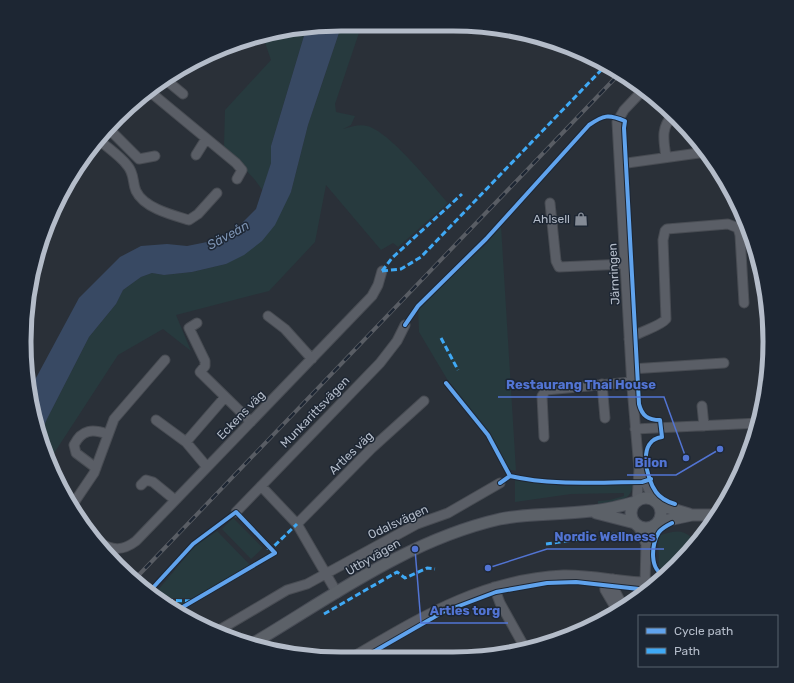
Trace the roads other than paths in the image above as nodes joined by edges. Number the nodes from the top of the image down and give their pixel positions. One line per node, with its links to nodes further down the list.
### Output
1 (169, 83): 3 (street)
2 (153, 94): 7 (street)
3 (184, 94)
4 (640, 94): 13 (street, Järnringen)
5 (670, 120): 12 (street)
6 (112, 132): 11 (street)
7 (206, 139): 10 (street); 14 (street)
8 (103, 143): 15 (street)
9 (700, 153): 12 (street)
10 (196, 155)
11 (155, 156)
12 (666, 157): 13 (street)
13 (620, 164): 17 (street, Järnringen)
14 (236, 179)
15 (218, 193)
16 (550, 203): 17 (street)
17 (625, 264): 23 (street, Järnringen)
18 (382, 271): 24 (street, Eckens väg)
19 (744, 303): 23 (street)
20 (268, 316): 24 (street)
21 (197, 323): 30 (street)
22 (405, 325): 47 (street, Munkarittsvägen)
23 (629, 339): 27 (street, Järnringen)
24 (312, 358): 35 (street, Eckens väg)
25 (165, 360): 39 (street)
26 (724, 363): 27 (street)
27 (631, 369): 28 (street, Järnringen)
28 (632, 382): 29 (street); 38 (street, Järnringen)
29 (602, 384): 33 (street); 40 (street)
30 (225, 397): 35 (street); 41 (street)
31 (424, 401): 56 (street, Artles väg)
32 (702, 406): 37 (street)
33 (605, 418)
34 (156, 420): 41 (street)
35 (251, 422): 42 (street, Eckens väg)
36 (752, 423): 37 (street)
37 (704, 426): 38 (street)
38 (635, 430): 44 (street, Järnringen)
39 (108, 432): 43 (street); 43 (street)
40 (544, 437)
41 (186, 442): 42 (street)
42 (207, 467): 48 (street, Eckens väg)
43 (96, 468): 49 (street)
44 (640, 469): 50 (street, Järnringen); 51 (street, Järnringen)
45 (500, 483): 61 (street, Odalsvägen)
46 (141, 485): 48 (street)
47 (261, 486): 52 (street, Munkarittsvägen); 56 (street)
48 (175, 500): 60 (street, Eckens väg)
49 (75, 501)
50 (636, 501): 51 (main road, Utbyvägen); 53 (main road, Utbyvägen); 58 (main road)
51 (656, 502): 54 (main road, Utbyvägen); 57 (main road)
52 (236, 512)
53 (590, 512): 58 (main road, Utbyvägen); 66 (main road, Utbyvägen)
54 (692, 515): 55 (main road, Utbyvägen); 57 (main road, Utbyvägen)
55 (710, 515)
56 (297, 524): 61 (street)
57 (656, 524): 58 (main road, Utbyvägen); 59 (street)
58 (637, 525): 59 (street)
59 (646, 544): 63 (street)
60 (110, 548)
61 (325, 574): 66 (street); 69 (street, Odalsvägen)
62 (608, 579): 63 (street); 65 (street); 67 (street); 68 (street)
63 (645, 583): 64 (street)
64 (648, 583)
65 (494, 587): 71 (street); 72 (street)
66 (337, 594): 70 (main road, Utbyvägen)
67 (621, 602)
68 (615, 606)
69 (223, 628)
70 (258, 640)
71 (523, 644)
72 (362, 652)

